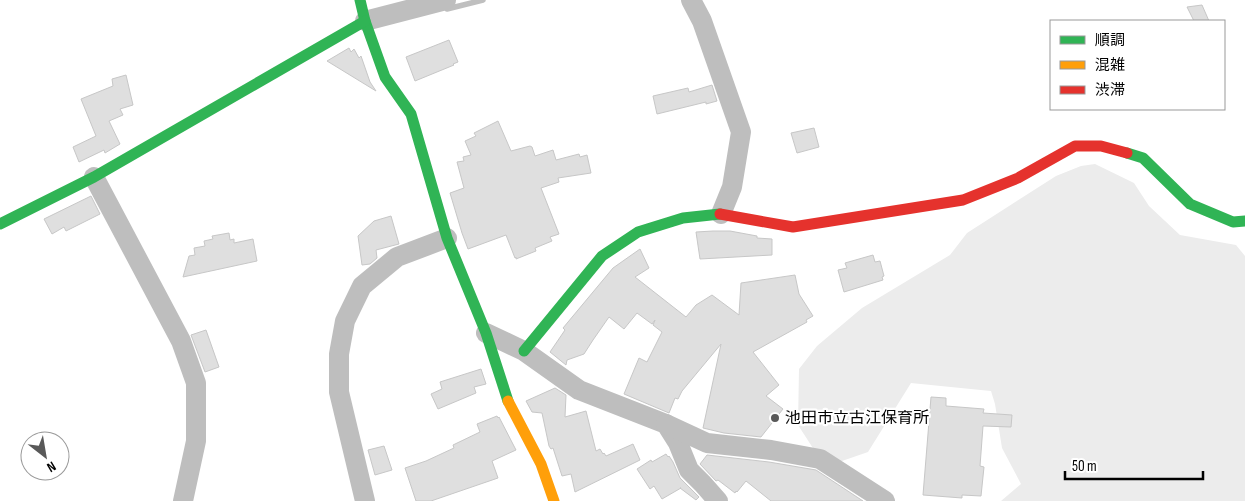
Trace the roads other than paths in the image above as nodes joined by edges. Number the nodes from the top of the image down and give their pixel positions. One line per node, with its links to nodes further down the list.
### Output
1 (360, 0): 4 (street)
2 (446, 0): 4 (street)
3 (691, 0): 6 (street)
4 (365, 21): 5 (street); 9 (street)
5 (94, 177): 8 (street); 13 (street)
6 (722, 214): 7 (street); 11 (street)
7 (1245, 221)
8 (0, 224)
9 (447, 238): 10 (street); 14 (street)
10 (486, 333): 11 (street); 15 (street)
11 (524, 351): 12 (street)
12 (666, 424): 16 (street); 17 (street)
13 (183, 501)
14 (365, 501)
15 (554, 501)
16 (718, 501)
17 (885, 501)

